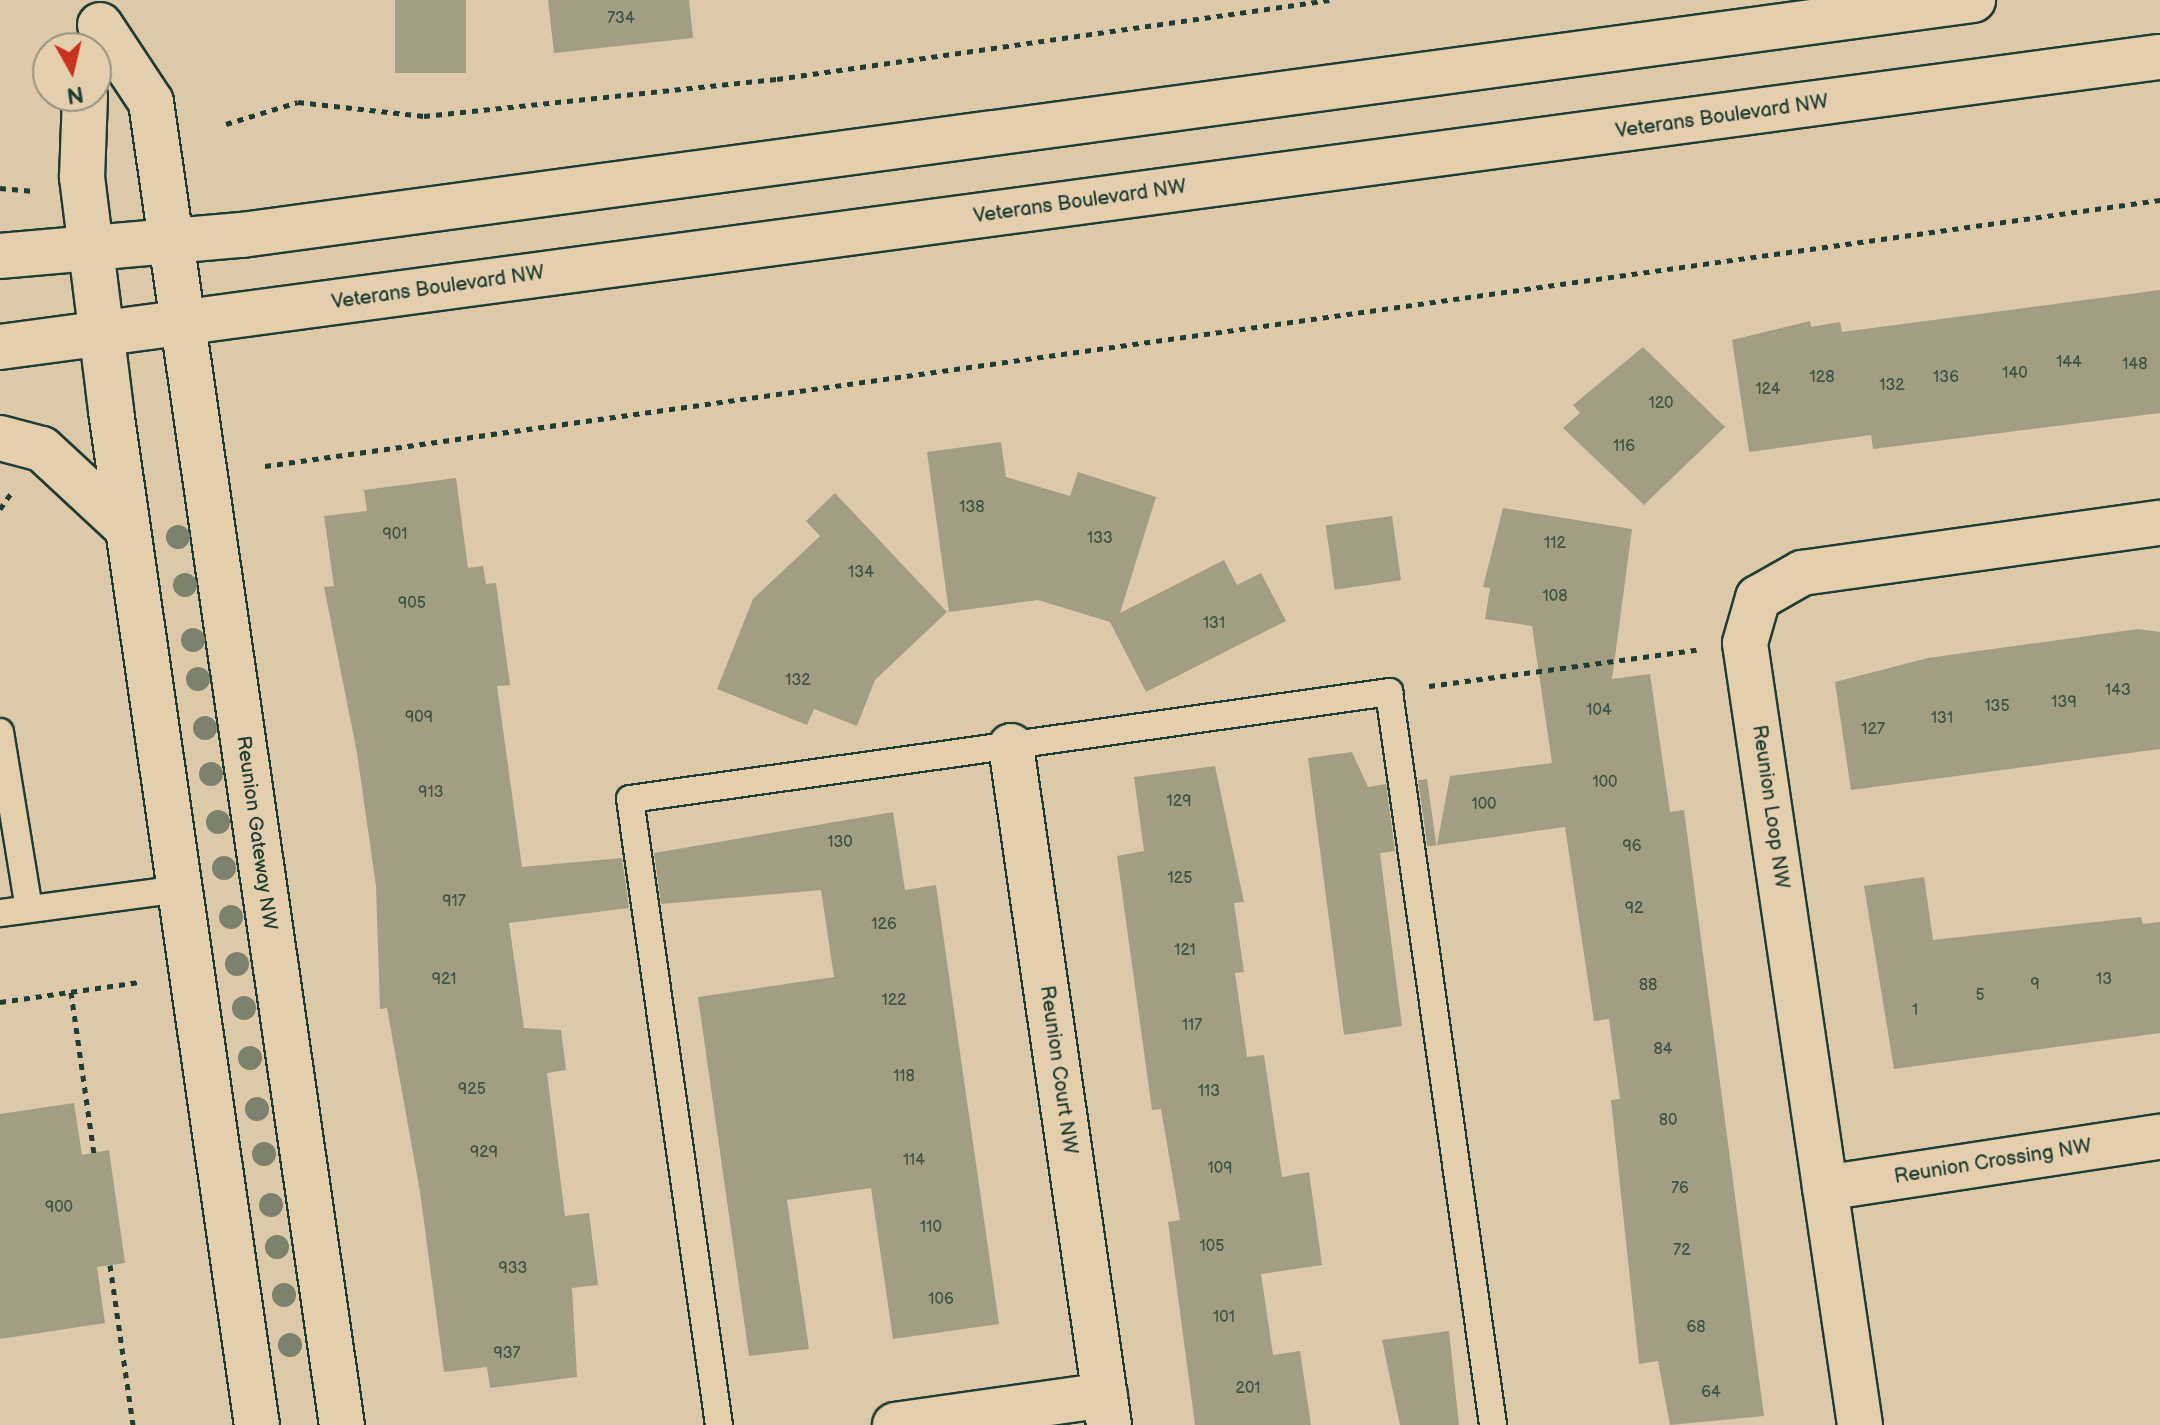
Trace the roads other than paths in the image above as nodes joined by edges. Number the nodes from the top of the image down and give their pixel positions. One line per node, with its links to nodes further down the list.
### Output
1 (1973, 0): 5 (street)
2 (98, 24): 5 (street, Reunion Gateway NW)
3 (2160, 57): 8 (street, Veterans Boulevard NW)
4 (84, 112): 6 (street)
5 (170, 241): 6 (street); 8 (street, Reunion Gateway NW)
6 (90, 248): 7 (street); 9 (street)
7 (0, 256)
8 (181, 322): 9 (street, Veterans Boulevard NW); 23 (street, Reunion Gateway NW)
9 (101, 334): 10 (street, Veterans Boulevard NW); 13 (street)
10 (0, 347)
11 (0, 438): 13 (street)
12 (2160, 523): 20 (street, Reunion Loop NW)
13 (127, 528): 16 (street)
14 (0, 732): 17 (lane)
15 (1011, 746): 21 (street, Reunion Court NW); 24 (lane); 26 (lane)
16 (181, 889): 17 (lane); 22 (street)
17 (29, 909): 18 (lane)
18 (0, 913)
19 (2160, 1137): 20 (street, Reunion Crossing NW)
20 (1825, 1188): 27 (street, Reunion Loop NW)
21 (1107, 1410): 25 (street, Reunion Court NW)
22 (257, 1425)
23 (342, 1425)
24 (719, 1425)
25 (895, 1425)
26 (1493, 1425)
27 (1860, 1425)

